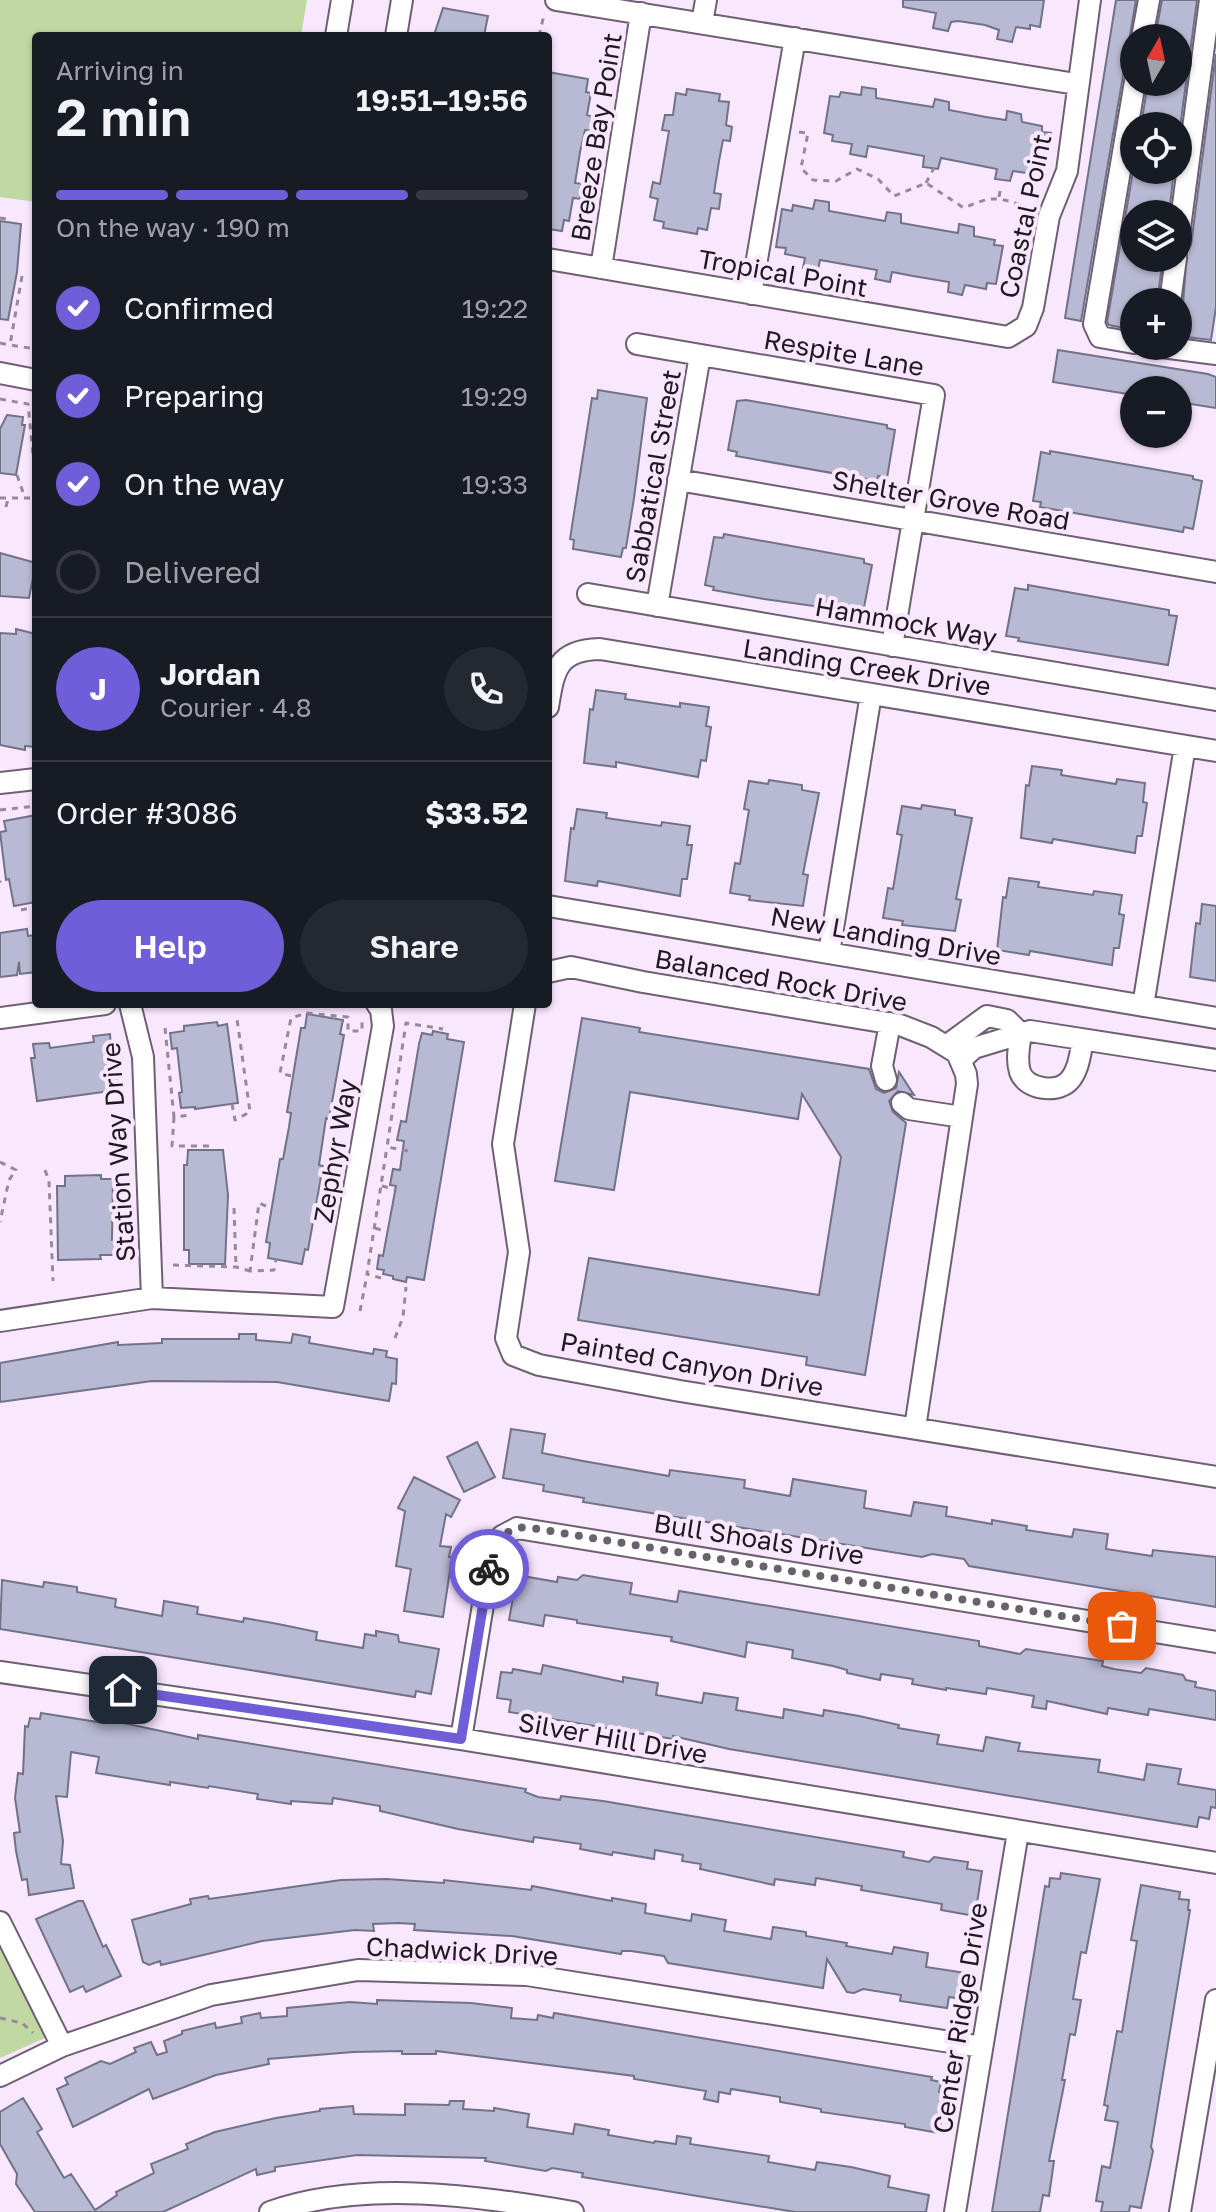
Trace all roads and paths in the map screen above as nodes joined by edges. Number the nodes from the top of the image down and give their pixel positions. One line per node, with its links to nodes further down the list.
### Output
1 (342, 0): 11 (street)
2 (402, 0): 12 (street)
3 (706, 0): 9 (street)
4 (1090, 0): 15 (street, Coastal Point)
5 (1149, 0): 10 (street)
6 (1210, 0): 24 (street)
7 (550, 4): 8 (street); 13 (path)
8 (641, 13): 9 (street); 29 (street, Breeze Bay Point)
9 (702, 23): 14 (street)
10 (1145, 24)
11 (337, 32)
12 (397, 32)
13 (540, 32)
14 (795, 38): 15 (street); 31 (street)
15 (1076, 84): 32 (street, Coastal Point)
16 (1133, 96): 33 (street)
17 (808, 133): 20 (path)
18 (860, 160): 20 (path)
19 (934, 168): 21 (path)
20 (857, 169): 21 (path)
21 (926, 183): 23 (path)
22 (1001, 186): 23 (path)
23 (999, 197): 25 (path)
24 (1184, 200)
25 (1021, 205)
26 (0, 218): 27 (path)
27 (6, 219)
28 (552, 264): 29 (street, Tropical Point)
29 (601, 268): 31 (street, Tropical Point)
30 (22, 276): 36 (path)
31 (751, 294): 32 (street, Tropical Point)
32 (1008, 337)
33 (1120, 341)
34 (0, 343): 36 (path)
35 (637, 344): 40 (street, Respite Lane)
36 (10, 345): 37 (path)
37 (32, 348)
38 (1192, 351): 39 (street)
39 (1216, 354)
40 (700, 355): 46 (street, Sabbatical Street); 52 (street, Respite Lane)
41 (0, 373): 42 (street)
42 (32, 379)
43 (0, 399): 44 (path)
44 (32, 444)
45 (17, 475): 50 (path)
46 (678, 480): 52 (street, Shelter Grove Road); 55 (street, Sabbatical Street)
47 (0, 498): 49 (path)
48 (32, 498): 50 (path)
49 (8, 499): 50 (path); 51 (path)
50 (26, 499)
51 (6, 507)
52 (913, 520): 53 (street, Shelter Grove Road); 56 (street, Respite Lane)
53 (1216, 572)
54 (588, 594): 55 (street, Hammock Way)
55 (657, 606): 56 (street, Hammock Way)
56 (892, 646): 59 (street, Hammock Way)
57 (552, 689): 58 (street, Landing Creek Drive)
58 (871, 694): 60 (street, Landing Creek Drive); 69 (street)
59 (1216, 700)
60 (1185, 746): 61 (street, Landing Creek Drive); 71 (street)
61 (1216, 751)
62 (32, 779): 63 (street)
63 (0, 783)
64 (32, 806): 65 (path)
65 (0, 810)
66 (552, 907): 69 (street, New Landing Drive)
67 (32, 908): 68 (path)
68 (21, 910)
69 (829, 953): 71 (street, New Landing Drive)
70 (552, 971): 80 (street, Balanced Rock Drive)
71 (1143, 1006): 78 (street, New Landing Drive)
72 (75, 1008): 77 (street)
73 (131, 1008): 114 (street, Station Way Drive)
74 (380, 1008): 114 (street, Zephyr Way)
75 (524, 1008): 118 (street, Painted Canyon Drive)
76 (348, 1017): 87 (path)
77 (0, 1018)
78 (1216, 1018)
79 (237, 1019): 90 (path)
80 (890, 1023): 85 (street, Balanced Rock Drive); 88 (street)
81 (165, 1028): 92 (path)
82 (443, 1029): 95 (path)
83 (1021, 1034): 84 (street); 84 (street); 85 (street)
84 (1083, 1040): 86 (street)
85 (953, 1053): 93 (street)
86 (1216, 1060)
87 (291, 1076)
88 (886, 1080)
89 (902, 1103): 93 (street)
90 (232, 1104)
91 (191, 1115): 92 (path)
92 (174, 1117): 94 (path)
93 (962, 1117): 118 (street)
94 (210, 1146)
95 (387, 1147): 96 (path); 99 (path)
96 (408, 1151)
97 (0, 1162): 103 (path)
98 (45, 1170): 112 (path)
99 (380, 1186): 100 (path); 104 (path)
100 (394, 1189)
101 (266, 1206): 109 (path)
102 (234, 1208): 108 (path)
103 (0, 1222)
104 (375, 1228): 105 (path); 110 (path)
105 (387, 1232)
106 (276, 1259): 109 (path)
107 (173, 1265): 108 (path)
108 (236, 1267): 109 (path)
109 (250, 1271)
110 (367, 1274): 111 (path); 115 (path)
111 (381, 1278)
112 (53, 1281)
113 (406, 1287): 117 (path)
114 (152, 1298): 116 (street)
115 (360, 1311)
116 (0, 1321)
117 (395, 1338)
118 (915, 1428): 119 (street, Painted Canyon Drive)
119 (1216, 1477)
120 (1216, 1642): 122 (street, Bull Shoals Drive)
121 (0, 1672): 122 (street, Silver Hill Drive)
122 (461, 1739): 123 (street, Silver Hill Drive)
123 (1018, 1832): 124 (street, Silver Hill Drive); 128 (street, Center Ridge Drive)
124 (1216, 1863)
125 (0, 1922): 129 (street)
126 (1216, 2000): 134 (street)
127 (0, 2018): 129 (path)
128 (982, 2047): 129 (street, Chadwick Drive); 133 (street, Center Ridge Drive)
129 (58, 2048): 130 (street, Chadwick Drive)
130 (0, 2076)
131 (270, 2212): 132 (street)
132 (573, 2212)
133 (955, 2212)
134 (1180, 2212)

